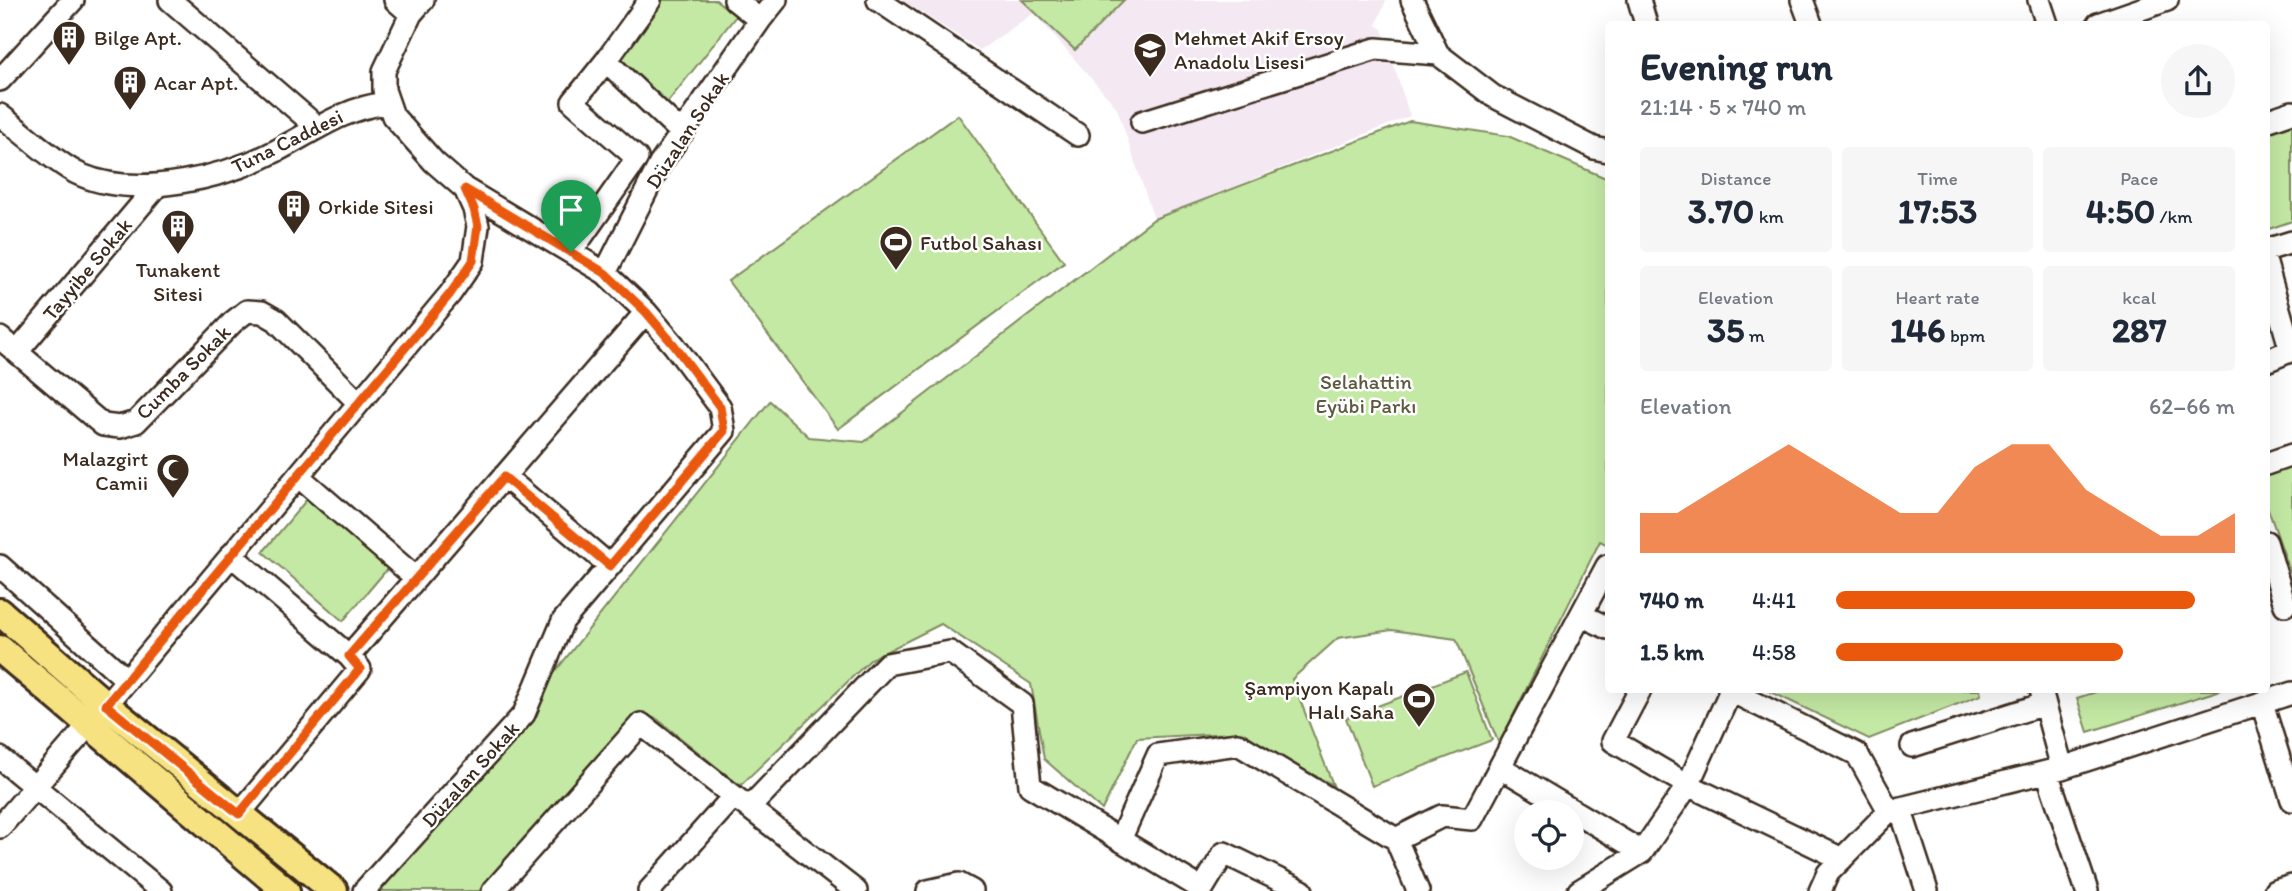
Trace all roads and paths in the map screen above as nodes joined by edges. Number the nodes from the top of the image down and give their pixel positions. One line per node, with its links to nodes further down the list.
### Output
1 (73, 0): 20 (street)
2 (170, 0): 26 (street)
3 (650, 0): 19 (street)
4 (735, 0): 13 (street)
5 (776, 0): 13 (street, Düzalan Sokak)
6 (877, 0): 28 (street)
7 (1412, 0): 18 (street)
8 (1639, 0): 14 (street)
9 (1802, 0): 15 (street)
10 (2039, 0): 16 (street)
11 (2167, 0): 17 (street)
12 (409, 5): 21 (street)
13 (760, 20): 27 (street, Düzalan Sokak)
14 (1645, 21)
15 (1810, 21)
16 (2046, 21)
17 (2107, 21)
18 (1438, 54): 25 (street); 29 (street)
19 (606, 61): 27 (street); 34 (street)
20 (0, 80)
21 (387, 103): 26 (street, Tuna Caddesi); 31 (street)
22 (2292, 112): 24 (street)
23 (0, 115): 30 (street, Tuna Caddesi)
24 (2270, 120)
25 (1142, 122)
26 (316, 126): 30 (street, Tuna Caddesi)
27 (682, 133): 35 (street, Düzalan Sokak)
28 (1078, 135)
29 (1605, 150)
30 (157, 187): 40 (street, Tayyibe Sokak)
31 (465, 189): 34 (street); 42 (street)
32 (2292, 242): 33 (street)
33 (2270, 249)
34 (571, 252): 35 (street)
35 (605, 273): 37 (street, Düzalan Sokak)
36 (2270, 277): 39 (street)
37 (646, 312): 46 (street); 50 (street, Düzalan Sokak)
38 (0, 338): 40 (street, Cumba Sokak)
39 (2292, 351): 41 (street)
40 (17, 352): 42 (street, Cumba Sokak)
41 (2270, 359)
42 (359, 403): 45 (street)
43 (2292, 455): 44 (street)
44 (2270, 463)
45 (298, 476): 47 (street); 52 (street)
46 (504, 477): 50 (street); 52 (street)
47 (231, 555): 58 (street); 59 (street)
48 (2270, 559): 53 (street)
49 (0, 566): 59 (street)
50 (610, 566): 87 (street, Düzalan Sokak)
51 (1605, 570): 55 (street)
52 (416, 579): 58 (street)
53 (2281, 606)
54 (0, 612): 66 (main road)
55 (1581, 615): 56 (street); 69 (street)
56 (1605, 627)
57 (0, 649): 66 (main road)
58 (349, 656): 76 (street)
59 (127, 680): 66 (street)
60 (1638, 693): 71 (street)
61 (1729, 693): 71 (street)
62 (1736, 693): 75 (street)
63 (2292, 693): 65 (street)
64 (2043, 697): 67 (street); 70 (street)
65 (2254, 699): 70 (street); 73 (street)
66 (97, 715): 72 (street); 76 (main road); 85 (main road)
67 (1912, 746)
68 (0, 758): 72 (street)
69 (1500, 767): 78 (street); 80 (street)
70 (2055, 770): 75 (street); 98 (street)
71 (1688, 785): 80 (street); 81 (street)
72 (35, 787): 77 (street); 84 (street)
73 (2292, 800)
74 (741, 802): 79 (street); 88 (street); 89 (street); 90 (street)
75 (1894, 809): 81 (street); 97 (street)
76 (239, 814): 86 (main road)
77 (0, 827)
78 (1396, 839): 79 (street); 94 (street)
79 (1120, 840): 83 (street)
80 (1642, 852): 95 (street)
81 (1842, 859): 96 (street)
82 (2292, 886): 99 (street)
83 (1201, 890): 93 (street)
84 (161, 891)
85 (286, 891)
86 (334, 891)
87 (364, 891)
88 (493, 891)
89 (649, 891)
90 (856, 891)
91 (928, 891): 92 (street)
92 (972, 891)
93 (1303, 891)
94 (1418, 891)
95 (1579, 891)
96 (1820, 891)
97 (1927, 891)
98 (2087, 891)
99 (2276, 891)

